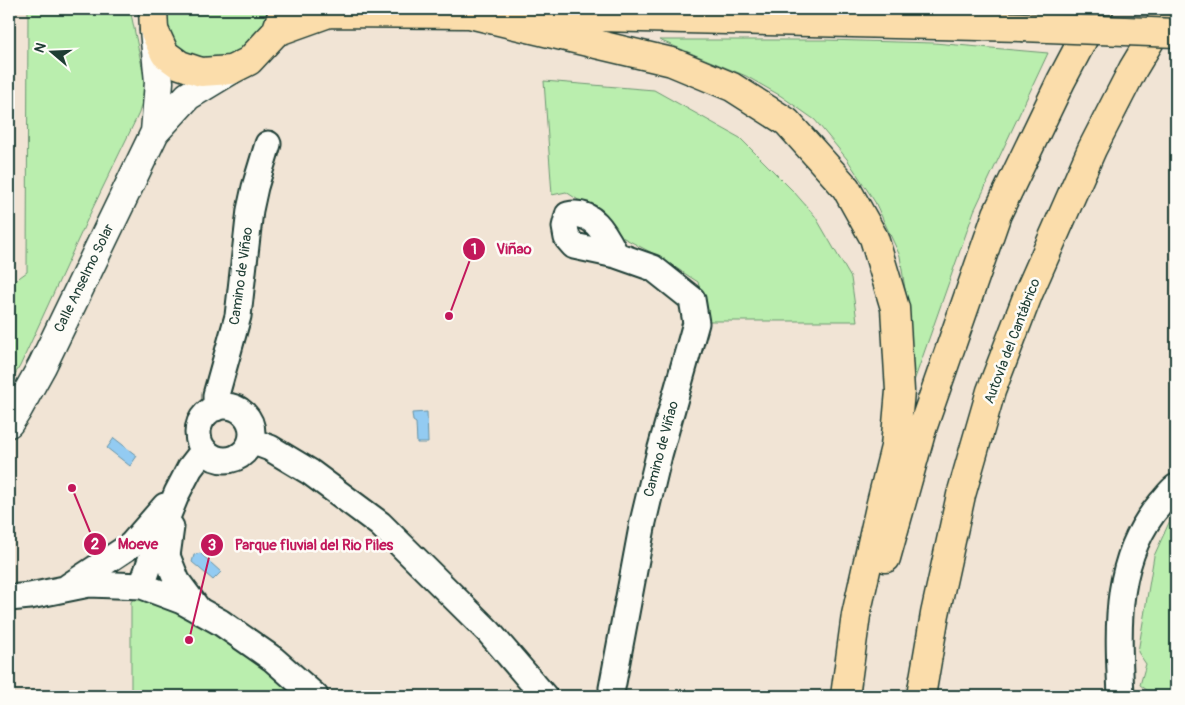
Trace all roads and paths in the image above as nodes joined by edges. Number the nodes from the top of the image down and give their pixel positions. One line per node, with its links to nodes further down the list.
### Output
1 (1099, 9): 26 (main road)
2 (1169, 9): 27 (main road, Autovía del Cantábrico)
3 (469, 14): 5 (main road); 6 (main road, bridge); 25 (main road)
4 (153, 19): 7 (main road); 8 (main road, Calle Anselmo Solar)
5 (280, 20): 7 (main road)
6 (1176, 33)
7 (230, 70): 8 (main road, Calle Anselmo Solar)
8 (155, 132): 12 (main road, Calle Anselmo Solar)
9 (268, 144): 11 (street, Camino de Viñao)
10 (616, 255): 22 (street, Camino de Viñao)
11 (216, 408): 13 (street); 14 (street)
12 (9, 423)
13 (251, 442): 14 (street); 24 (street)
14 (204, 450): 16 (street)
15 (1176, 487): 28 (street)
16 (177, 493): 17 (street); 18 (street); 21 (street)
17 (142, 532): 18 (street); 19 (street)
18 (136, 586): 19 (street); 21 (street)
19 (65, 589): 20 (street)
20 (16, 596)
21 (199, 610): 23 (street)
22 (608, 693)
23 (315, 696)
24 (544, 696)
25 (845, 696)
26 (860, 696)
27 (921, 696)
28 (1121, 696)

